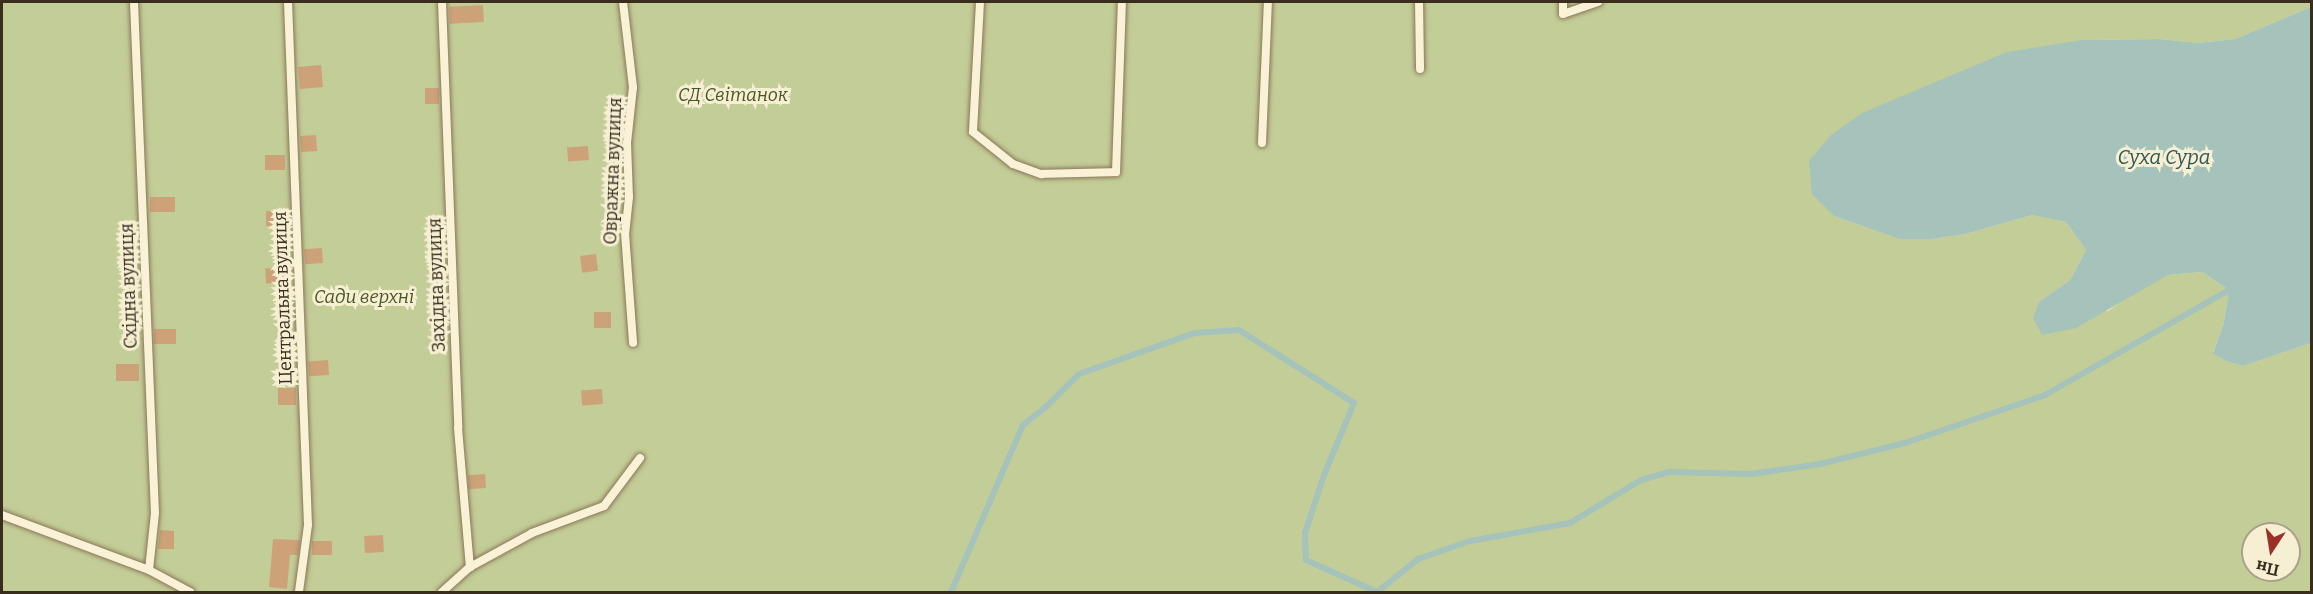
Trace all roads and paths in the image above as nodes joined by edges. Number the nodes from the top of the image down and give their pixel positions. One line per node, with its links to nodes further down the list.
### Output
1 (134, 2): 17 (lane, Східна вулиця)
2 (288, 2): 19 (lane, Центральна вулиця)
3 (442, 2): 16 (lane, Західна вулиця)
4 (623, 2): 13 (lane, Овражна вулиця)
5 (980, 2): 6 (lane)
6 (1122, 2)
7 (1268, 2): 12 (lane)
8 (1419, 2): 11 (lane)
9 (1563, 2): 10 (lane)
10 (1598, 2)
11 (1420, 69)
12 (1262, 143)
13 (633, 343)
14 (640, 458): 16 (lane)
15 (2, 515): 17 (lane)
16 (470, 567): 20 (lane)
17 (149, 570): 18 (lane)
18 (190, 592)
19 (299, 592)
20 (442, 592)

